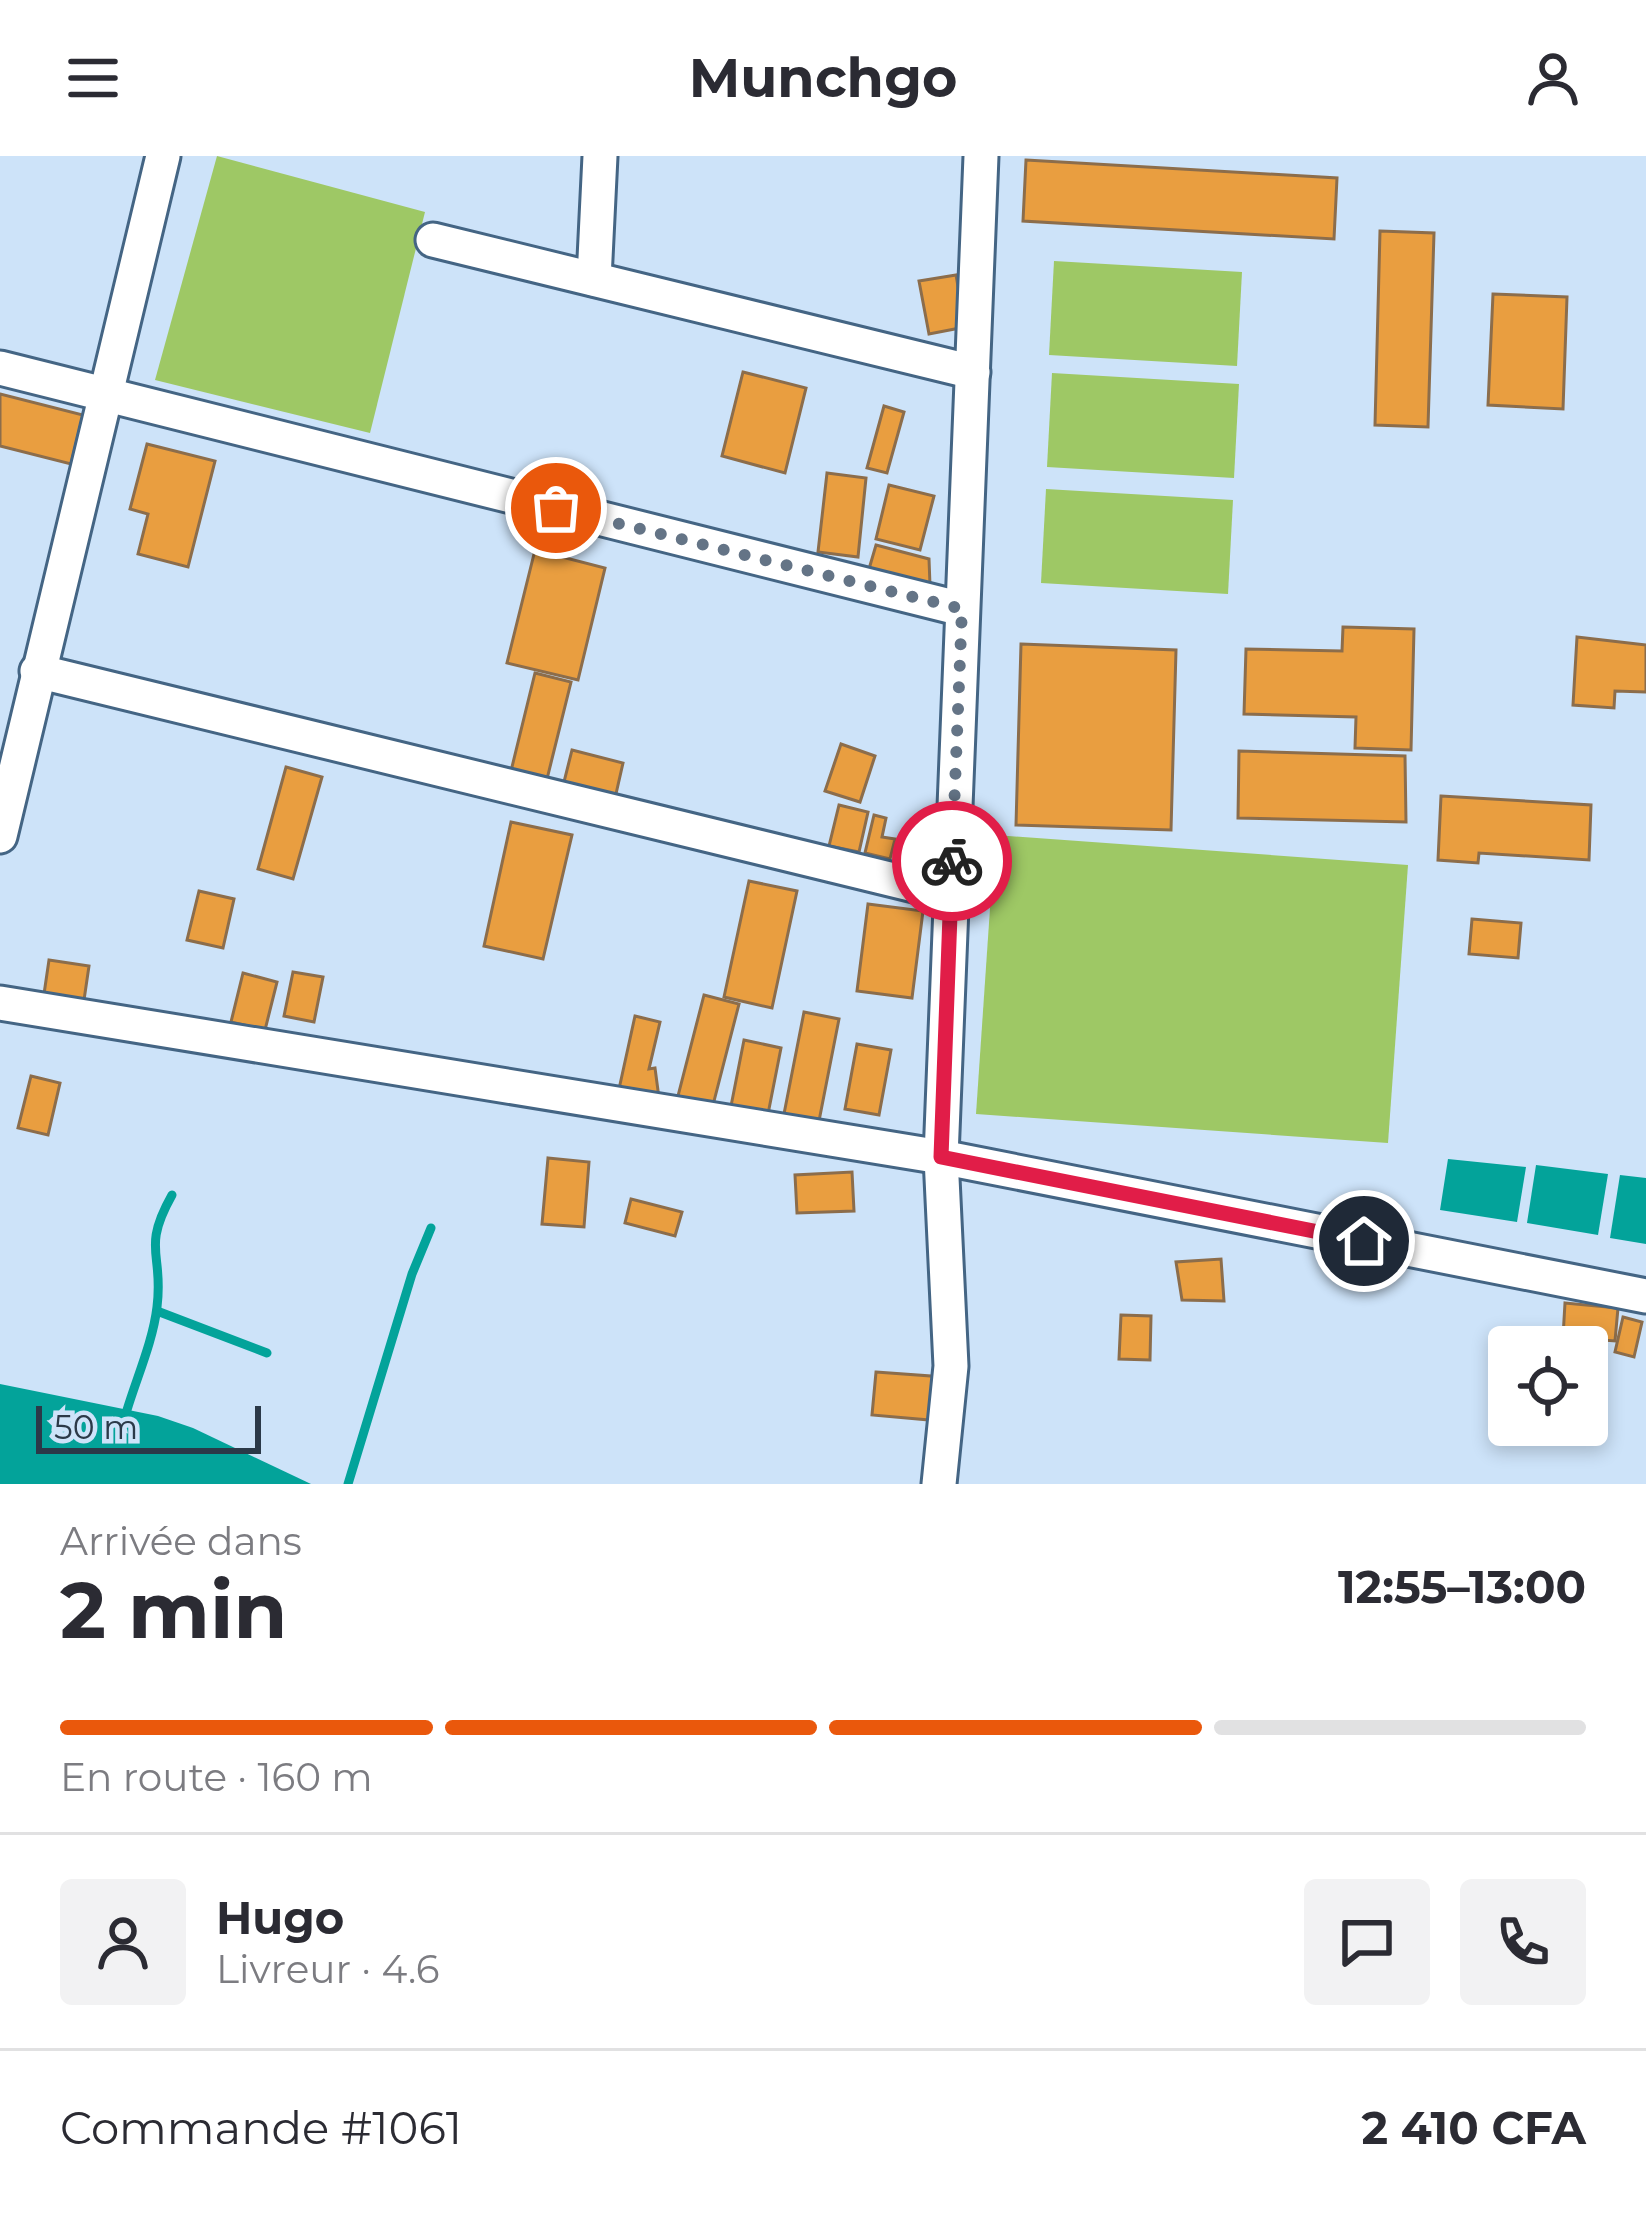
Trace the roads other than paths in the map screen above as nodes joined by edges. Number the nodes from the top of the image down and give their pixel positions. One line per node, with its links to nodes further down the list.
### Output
1 (163, 156): 8 (street)
2 (599, 156): 5 (street)
3 (981, 156): 7 (street)
4 (433, 240): 5 (street)
5 (594, 279): 7 (street)
6 (0, 368): 8 (street)
7 (973, 372): 9 (street)
8 (106, 394): 9 (street); 10 (street)
9 (962, 609): 12 (street)
10 (37, 671): 11 (street); 12 (street)
11 (0, 836)
12 (951, 894): 14 (street)
13 (0, 1003): 14 (street)
14 (941, 1157): 15 (street); 16 (street)
15 (1646, 1296)
16 (939, 1484)

